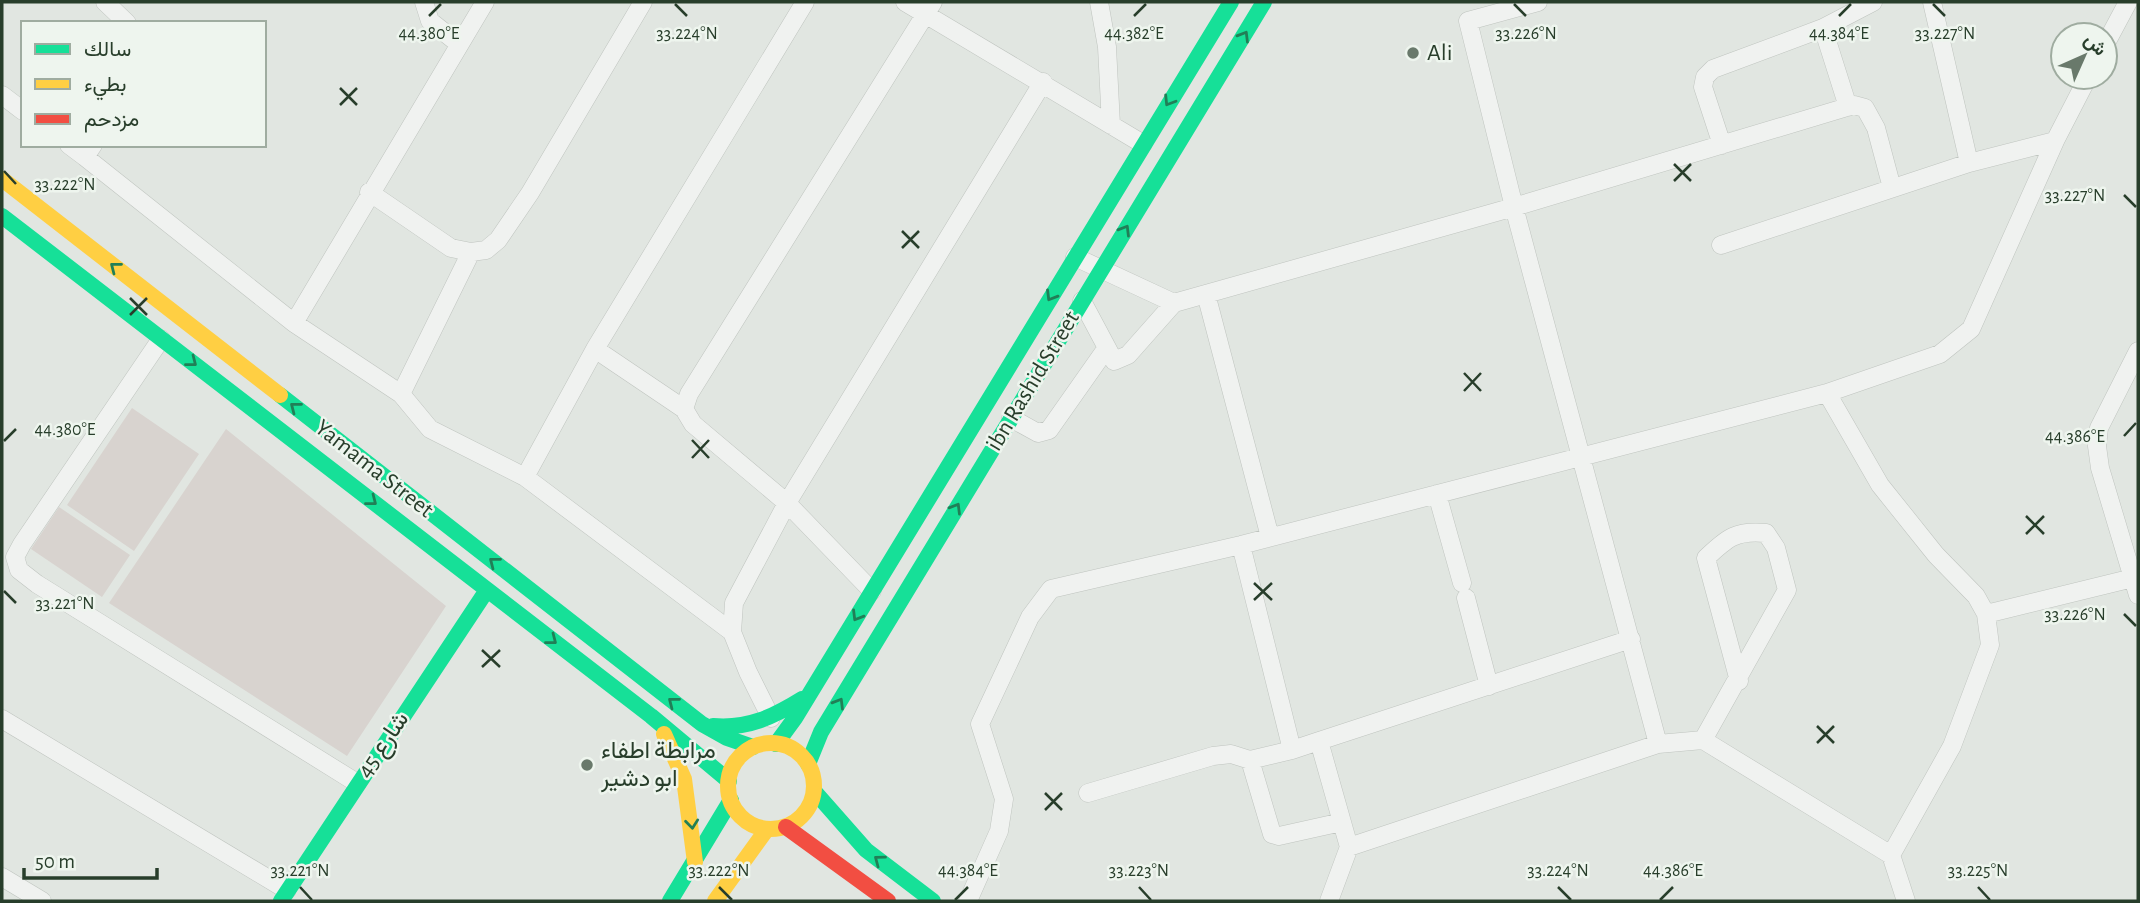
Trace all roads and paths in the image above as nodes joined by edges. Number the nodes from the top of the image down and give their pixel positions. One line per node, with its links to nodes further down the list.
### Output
1 (105, 2): 15 (street)
2 (424, 2): 18 (street)
3 (485, 2): 18 (street)
4 (643, 2): 36 (street)
5 (805, 2): 44 (street)
6 (905, 2): 14 (street)
7 (1100, 2): 24 (street)
8 (1231, 2): 26 (main road, ibn Rashid Street, one-way to 26)
9 (1264, 2): 38 (main road, ibn Rashid Street, one-way to 9)
10 (1538, 2): 33 (street)
11 (1873, 2): 17 (street)
12 (1932, 2): 29 (street)
13 (2128, 2): 16 (street)
14 (929, 7): 19 (street); 49 (street)
15 (125, 21)
16 (2118, 21)
17 (1823, 28): 22 (street); 27 (street)
18 (459, 44): 32 (street)
19 (1043, 82): 24 (street); 54 (street)
20 (2081, 91): 25 (street)
21 (2, 95): 23 (street)
22 (1848, 107): 27 (street); 31 (street)
23 (21, 109)
24 (1111, 125): 26 (street)
25 (2054, 141): 29 (street); 47 (street)
26 (1143, 144): 37 (main road, ibn Rashid Street)
27 (1722, 145): 33 (street)
28 (89, 151): 42 (street)
29 (1969, 163): 31 (street)
30 (2, 179): 70 (main road, Yamama Street, one-way to 30)
31 (1892, 188): 35 (street)
32 (369, 192): 36 (street); 42 (street)
33 (1514, 207): 39 (street); 51 (street)
34 (2, 216): 43 (main road, Yamama Street)
35 (1721, 245)
36 (471, 252): 48 (street)
37 (1075, 257): 38 (street); 60 (main road, ibn Rashid Street, one-way to 60)
38 (1100, 271): 40 (main road, ibn Rashid Street); 41 (street)
39 (1206, 294): 41 (street); 55 (street)
40 (1083, 301): 45 (street); 50 (main road, ibn Rashid Street)
41 (1174, 303): 45 (street)
42 (295, 323): 48 (street)
43 (161, 339): 59 (main road, Yamama Street, one-way to 59); 80 (street)
44 (595, 349): 49 (street); 52 (street)
45 (1106, 349): 50 (street)
46 (2138, 351): 56 (street)
47 (1827, 393): 51 (street); 61 (street)
48 (401, 394): 52 (street)
49 (684, 409): 54 (street)
50 (1011, 418): 78 (main road, ibn Rashid Street, one-way to 50)
51 (1583, 455): 53 (street); 63 (street)
52 (526, 477): 62 (street)
53 (1437, 494): 55 (street); 65 (street)
54 (787, 503): 60 (street); 62 (street)
55 (1270, 537): 57 (street)
56 (2130, 539): 58 (street)
57 (1241, 545): 76 (street); 97 (street)
58 (2136, 586): 61 (street)
59 (487, 590): 67 (main road, Yamama Street, one-way to 67); 80 (main road, شارع 45)
60 (872, 592): 66 (main road, ibn Rashid Street, one-way to 66)
61 (1986, 614): 88 (street)
62 (732, 632): 68 (street)
63 (1631, 639): 65 (street); 74 (street)
64 (1739, 681): 64 (street); 71 (street)
65 (1489, 686): 72 (street)
66 (809, 695): 68 (main road); 73 (main road, ibn Rashid Street)
67 (651, 716): 79 (main road, Yamama Street); 89 (main road, one-way to 89)
68 (771, 718): 70 (main road)
69 (2, 719): 91 (street)
70 (702, 724): 75 (main road, Yamama Street)
71 (1703, 740): 74 (street); 88 (street)
72 (1319, 741): 76 (street); 84 (street)
73 (776, 744): 75 (main road); 78 (main road)
74 (1658, 744): 87 (street)
75 (753, 747): 79 (main road)
76 (1292, 750): 77 (street)
77 (1250, 761): 82 (street); 84 (street)
78 (808, 764): 81 (main road)
79 (729, 781): 83 (main road)
80 (357, 783): 91 (main road, شارع 45)
81 (814, 791): 85 (main road); 96 (main road, one-way to 81)
82 (1088, 793)
83 (731, 800): 86 (main road); 89 (main road)
84 (1342, 822): 87 (street)
85 (786, 827): 86 (main road); 95 (main road)
86 (767, 829): 94 (main road)
87 (1349, 847): 98 (street)
88 (1891, 855): 99 (street)
89 (695, 862): 93 (main road)
90 (2, 877): 92 (street)
91 (284, 896)
92 (42, 901)
93 (670, 901)
94 (715, 901)
95 (888, 901)
96 (933, 901)
97 (968, 901)
98 (1329, 901)
99 (1906, 901)

